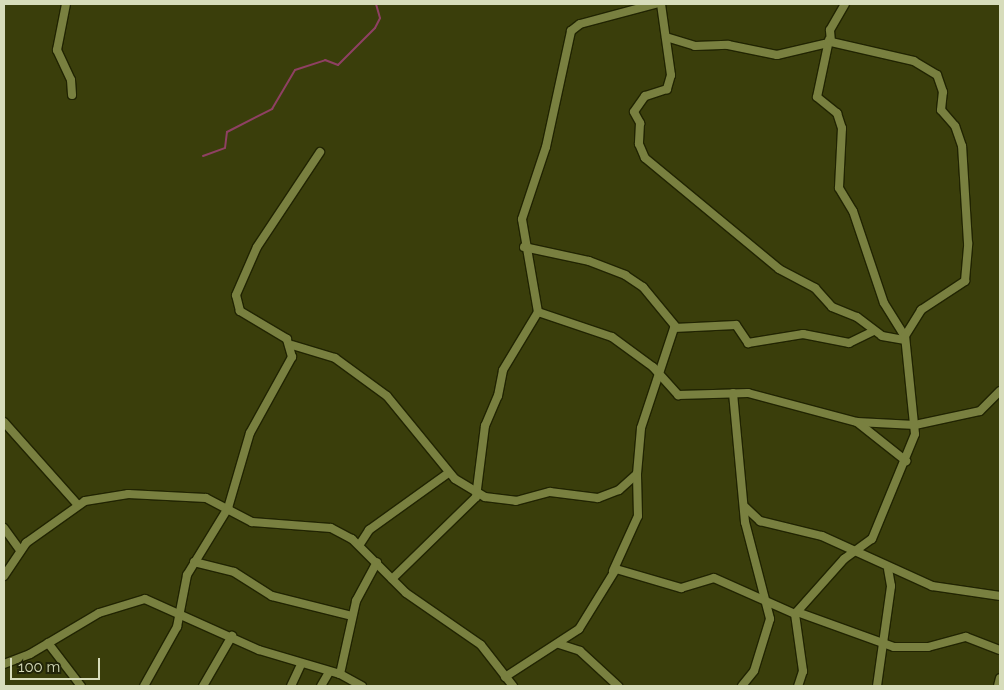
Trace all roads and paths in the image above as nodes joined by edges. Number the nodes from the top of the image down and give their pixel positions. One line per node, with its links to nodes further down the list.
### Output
1 (66, 4): 7 (street)
2 (655, 4): 9 (street)
3 (661, 4): 5 (street)
4 (845, 4): 6 (street)
5 (666, 37): 6 (street); 12 (street)
6 (828, 42): 13 (street); 13 (street)
7 (72, 95)
8 (320, 152): 14 (street)
9 (524, 247): 10 (street); 11 (street)
10 (538, 312): 15 (street); 24 (street)
11 (676, 326): 12 (street); 15 (street)
12 (874, 331): 13 (street)
13 (905, 338): 20 (street)
14 (292, 345): 22 (street); 27 (street)
15 (659, 373): 17 (street); 23 (street)
16 (1000, 390): 20 (street)
17 (733, 392): 19 (street); 26 (street)
18 (4, 422): 25 (street)
19 (856, 422): 20 (street); 21 (street)
20 (916, 425): 21 (street)
21 (906, 461): 31 (street)
22 (447, 474): 24 (street); 29 (street)
23 (637, 474): 24 (street); 35 (street)
24 (478, 494): 37 (street)
25 (78, 505): 27 (street); 30 (street)
26 (745, 506): 31 (street); 39 (street)
27 (228, 508): 29 (street); 32 (street)
28 (4, 528): 30 (street)
29 (360, 544): 33 (street)
30 (19, 549): 36 (street)
31 (856, 552): 34 (street); 40 (street)
32 (194, 562): 41 (street); 42 (street)
33 (377, 562): 37 (street); 42 (street)
34 (888, 569): 38 (street); 45 (street)
35 (614, 571): 39 (street); 46 (street)
36 (4, 576)
37 (392, 579): 52 (street)
38 (1000, 596)
39 (768, 604): 40 (street); 63 (street)
40 (796, 613): 45 (street); 54 (street)
41 (180, 615): 43 (street); 44 (street); 56 (street)
42 (352, 616): 51 (street)
43 (232, 636): 49 (street); 57 (street)
44 (48, 642): 48 (street); 55 (street)
45 (882, 643): 47 (street); 64 (street)
46 (559, 644): 52 (street); 62 (street)
47 (1000, 650)
48 (4, 664)
49 (301, 665): 50 (street); 58 (street)
50 (329, 672): 51 (street); 59 (street)
51 (340, 674): 60 (street)
52 (505, 677): 61 (street)
53 (1000, 678): 65 (street)
54 (802, 685)
55 (81, 686)
56 (144, 686)
57 (203, 686)
58 (290, 686)
59 (320, 686)
60 (362, 686)
61 (513, 686)
62 (618, 686)
63 (742, 686)
64 (876, 686)
65 (998, 686)

